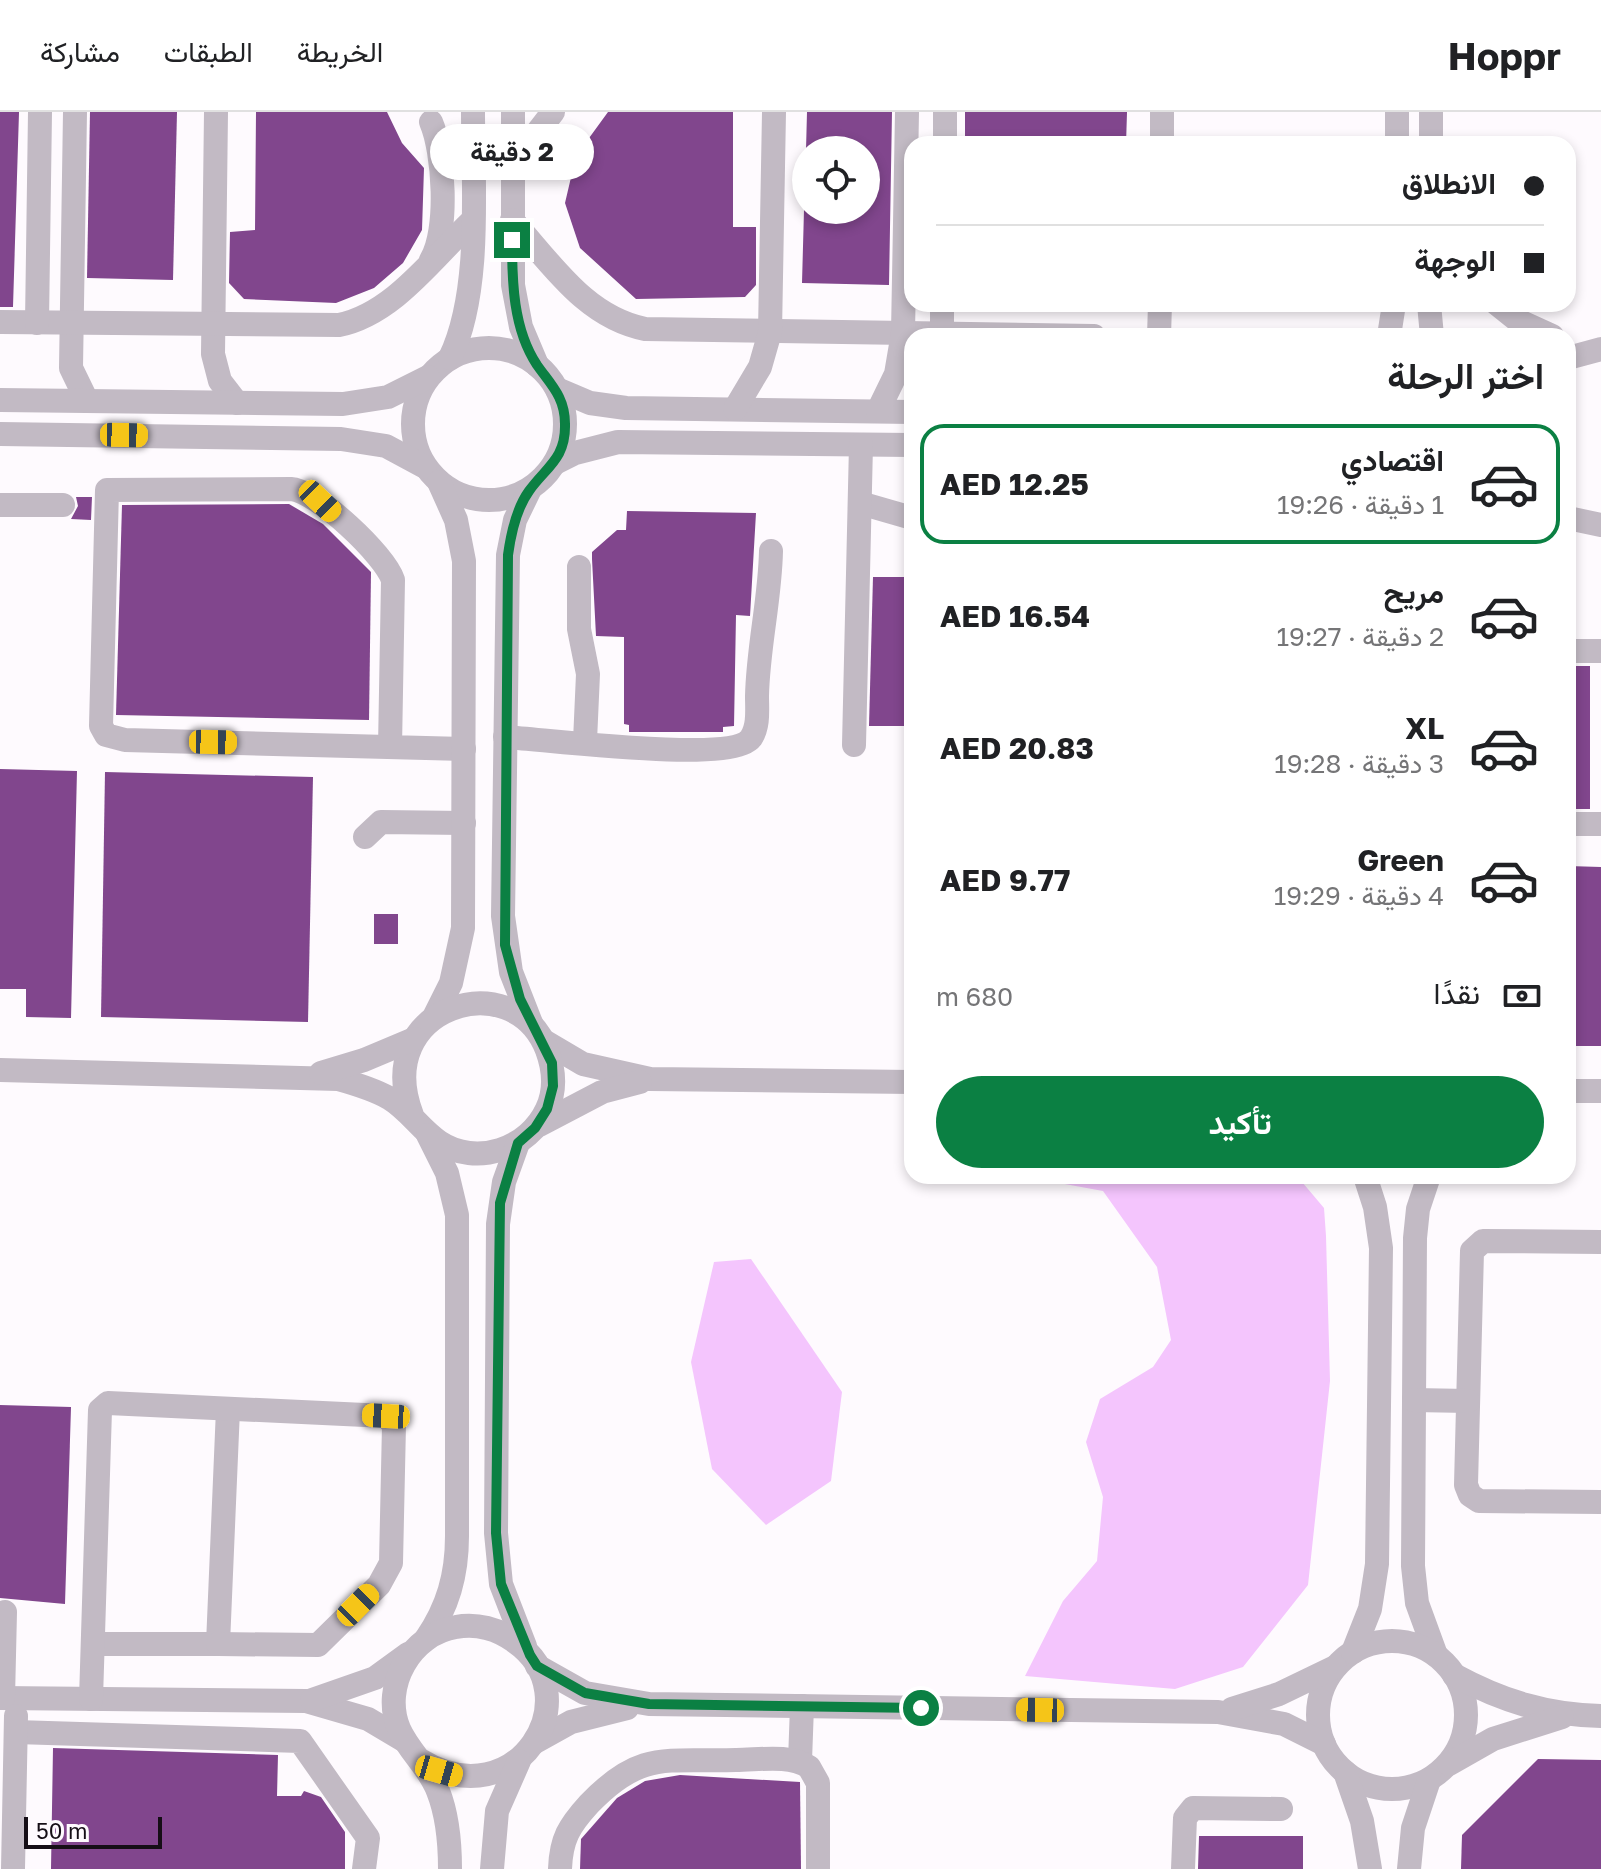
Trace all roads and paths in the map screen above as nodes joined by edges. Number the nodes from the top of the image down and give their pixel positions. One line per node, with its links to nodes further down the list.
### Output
1 (40, 112): 27 (street)
2 (75, 112): 28 (street)
3 (216, 112): 29 (street)
4 (473, 112): 19 (street)
5 (513, 112): 20 (street)
6 (553, 112): 20 (street)
7 (774, 112): 31 (street)
8 (907, 112): 14 (street)
9 (945, 112): 15 (street)
10 (1162, 112): 16 (street)
11 (1397, 112): 17 (street)
12 (1431, 112): 18 (street)
13 (428, 117): 19 (street); 23 (street)
14 (907, 136)
15 (945, 136)
16 (1162, 136)
17 (1397, 136)
18 (1431, 136)
19 (473, 155): 22 (street)
20 (513, 164): 21 (street)
21 (512, 220): 31 (street); 38 (street)
22 (471, 222): 23 (street); 37 (street)
23 (430, 262): 29 (street)
24 (904, 278): 32 (street)
25 (1507, 312): 30 (street)
26 (0, 322): 27 (street)
27 (37, 323): 28 (street)
28 (71, 323): 29 (street); 42 (street)
29 (213, 324): 43 (street)
30 (1534, 328)
31 (770, 332): 32 (street); 44 (street)
32 (903, 333): 45 (street)
33 (1576, 342): 35 (street)
34 (1576, 349): 35 (street)
35 (1601, 349): 36 (street)
36 (1576, 356)
37 (450, 358): 38 (street); 39 (street)
38 (537, 365): 40 (street)
39 (428, 377): 43 (street); 51 (street)
40 (557, 389): 44 (street); 50 (street)
41 (0, 400): 42 (street)
42 (87, 401): 43 (street)
43 (237, 403)
44 (735, 409): 45 (street)
45 (878, 411): 46 (street)
46 (904, 412)
47 (0, 434): 51 (street)
48 (861, 445): 49 (street); 50 (street); 53 (street)
49 (904, 445)
50 (555, 463): 52 (street)
51 (432, 474): 52 (street); 68 (street)
52 (530, 489): 64 (street)
53 (860, 503): 56 (street); 66 (street)
54 (0, 505): 55 (street)
55 (63, 505)
56 (904, 516)
57 (1576, 520): 58 (street)
58 (1601, 527): 59 (street)
59 (1576, 532)
60 (771, 551): 65 (street)
61 (579, 567): 65 (street)
62 (1576, 651): 63 (street)
63 (1601, 651)
64 (505, 737): 65 (street); 74 (street)
65 (585, 741)
66 (854, 745)
67 (390, 747): 67 (street); 68 (street)
68 (464, 749): 69 (street)
69 (464, 823): 72 (street); 73 (street)
70 (1576, 824): 71 (street)
71 (1601, 824)
72 (365, 837)
73 (434, 1017): 74 (street); 75 (street)
74 (538, 1033): 78 (street); 83 (street)
75 (414, 1039): 77 (street); 82 (street)
76 (0, 1070): 77 (street)
77 (311, 1076): 82 (street)
78 (650, 1079): 79 (street); 83 (street)
79 (904, 1082)
80 (1576, 1091): 81 (street)
81 (1601, 1091)
82 (420, 1124): 83 (street); 94 (street)
83 (527, 1135): 97 (street)
84 (1368, 1184): 96 (street)
85 (1427, 1184): 87 (street)
86 (1601, 1242): 88 (street)
87 (1414, 1400): 88 (street); 95 (street)
88 (1468, 1401): 90 (street)
89 (228, 1409): 92 (street); 93 (street); 93 (street)
90 (1601, 1502)
91 (5, 1612): 99 (street)
92 (93, 1644): 93 (street); 100 (street)
93 (218, 1644)
94 (420, 1644): 97 (street); 101 (street); 109 (street)
95 (1436, 1655): 96 (street); 98 (street)
96 (1345, 1659): 104 (street); 108 (street)
97 (534, 1661): 102 (street); 110 (street)
98 (1454, 1675): 105 (street); 113 (street)
99 (6, 1698): 100 (street); 107 (street)
100 (91, 1699): 101 (street)
101 (306, 1701): 109 (street)
102 (649, 1704): 103 (street); 110 (street)
103 (802, 1706): 104 (street); 111 (street)
104 (1218, 1712): 108 (street)
105 (1568, 1716): 106 (street); 113 (street)
106 (1601, 1716)
107 (16, 1732): 115 (street); 116 (street)
108 (1324, 1744): 112 (street)
109 (413, 1750): 110 (street); 117 (street)
110 (528, 1750): 118 (street)
111 (800, 1761): 119 (street); 120 (street)
112 (1345, 1772): 113 (street); 122 (street)
113 (1438, 1772): 123 (street)
114 (1281, 1809): 121 (street)
115 (13, 1869)
116 (364, 1869)
117 (450, 1869)
118 (492, 1869)
119 (560, 1869)
120 (818, 1869)
121 (1183, 1869)
122 (1370, 1869)
123 (1409, 1869)

